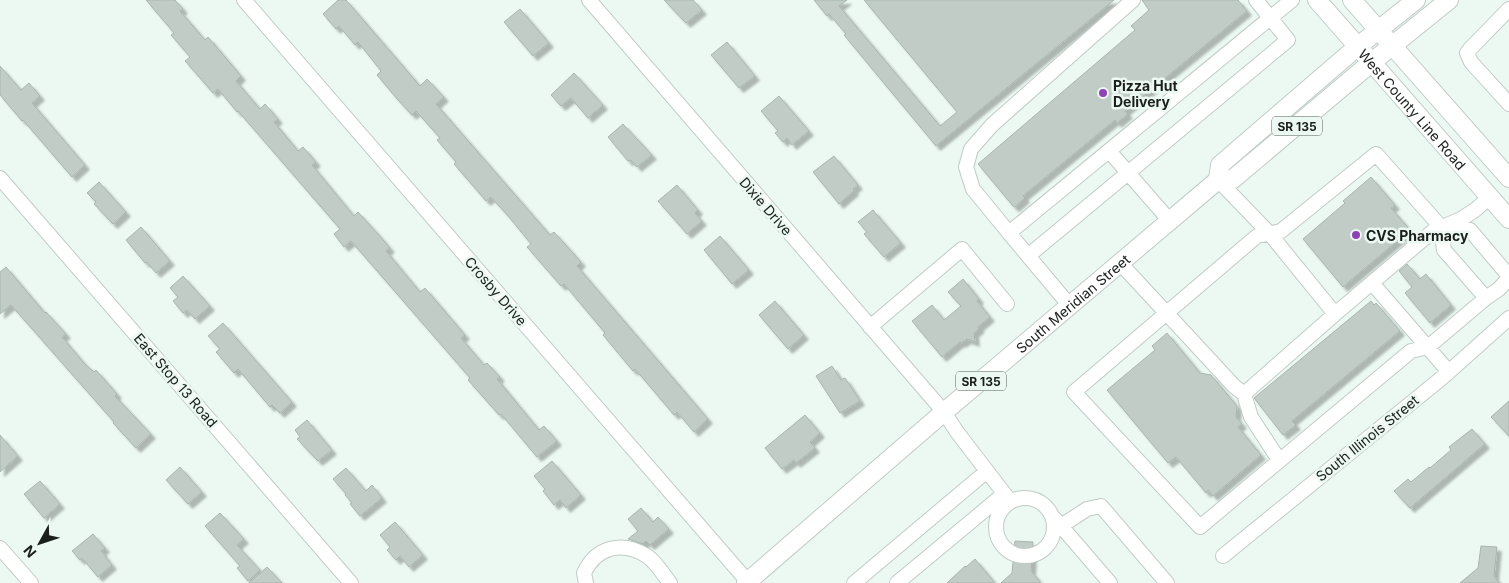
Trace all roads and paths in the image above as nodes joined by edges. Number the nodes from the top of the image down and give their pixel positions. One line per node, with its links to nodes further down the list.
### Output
1 (244, 0): 54 (street, Crosby Drive)
2 (588, 0): 38 (street, Dixie Drive)
3 (1133, 0): 26 (street)
4 (1256, 0): 11 (street)
5 (1292, 0): 11 (street)
6 (1317, 0): 14 (main road, West County Line Road)
7 (1352, 0): 12 (main road, West County Line Road)
8 (1416, 0): 12 (main road, SR 135)
9 (1449, 0): 13 (main road, SR 135)
10 (1509, 9): 16 (street)
11 (1270, 18): 17 (street); 19 (street)
12 (1377, 30): 13 (main road, West County Line Road); 14 (main road, SR 135)
13 (1392, 46): 15 (main road, SR 135); 18 (main road, West County Line Road)
14 (1358, 47): 15 (main road, West County Line Road); 21 (main road, South Meridian Street / SR 135)
15 (1372, 62): 21 (main road, South Meridian Street / SR 135); 22 (main road, West County Line Road)
16 (1509, 104)
17 (1109, 150): 19 (street); 26 (street)
18 (1507, 172)
19 (1128, 173): 24 (street); 28 (street)
20 (0, 178): 51 (street, East Stop 13 Road)
21 (1218, 180): 24 (main road, South Meridian Street / SR 135); 27 (street)
22 (1490, 197): 23 (main road, West County Line Road); 25 (street)
23 (1509, 219)
24 (1170, 221): 29 (main road, South Meridian Street / SR 135)
25 (1441, 227): 27 (street); 30 (street); 31 (street); 32 (street)
26 (1009, 233): 28 (street)
27 (1270, 234): 35 (street); 36 (street)
28 (1028, 256): 34 (street)
29 (1120, 263): 34 (main road, South Meridian Street / SR 135); 35 (street)
30 (1509, 277): 32 (street)
31 (1372, 283): 36 (street); 39 (street)
32 (1486, 298): 39 (street)
33 (1007, 304): 38 (street)
34 (1070, 306): 42 (main road, South Meridian Street / SR 135)
35 (1166, 313): 41 (street); 43 (street)
36 (1335, 314): 41 (street)
37 (1509, 318): 40 (street, South Illinois Street)
38 (870, 327): 42 (street, Dixie Drive)
39 (1428, 347): 40 (street); 43 (street)
40 (1449, 372): 49 (street, South Illinois Street)
41 (1244, 394): 43 (street)
42 (944, 412): 44 (street, Dixie Drive); 54 (main road, South Meridian Street / SR 135)
43 (1279, 460)
44 (986, 471): 45 (street, Dixie Drive); 55 (street)
45 (1007, 497): 46 (street); 46 (street); 56 (street)
46 (1051, 514): 47 (street)
47 (1061, 526): 57 (street); 58 (street)
48 (0, 548): 50 (street)
49 (1223, 556)
50 (31, 583)
51 (351, 583)
52 (586, 583): 53 (street)
53 (670, 583)
54 (748, 583)
55 (854, 583)
56 (896, 583)
57 (1110, 583)
58 (1167, 583)

